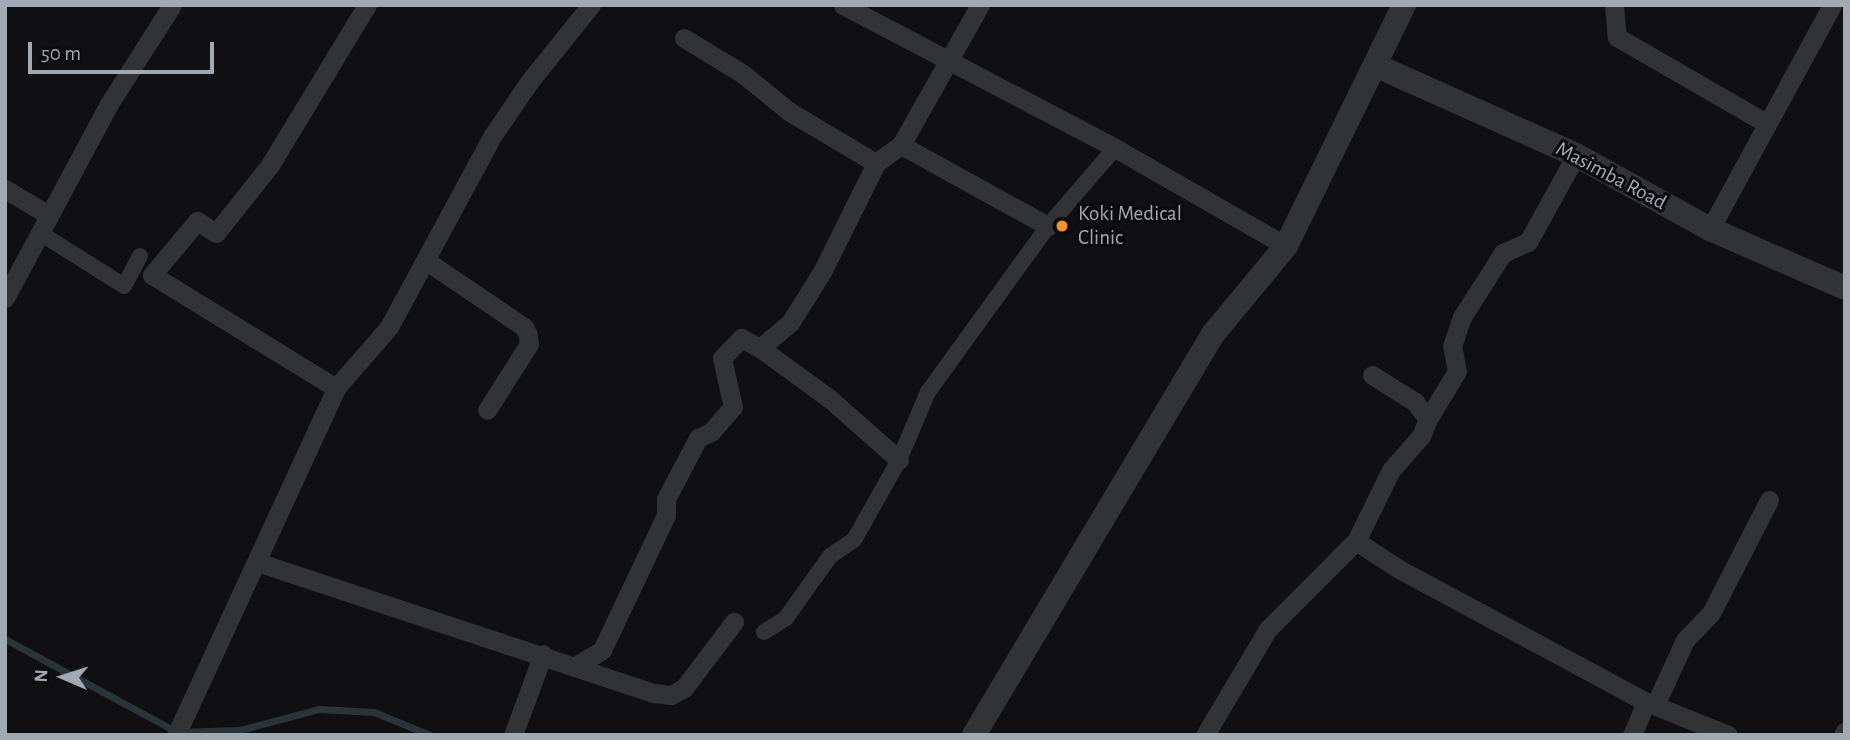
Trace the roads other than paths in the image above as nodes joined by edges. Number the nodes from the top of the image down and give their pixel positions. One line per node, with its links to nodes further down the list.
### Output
1 (172, 5): 18 (street)
2 (367, 5): 28 (street)
3 (591, 5): 23 (street)
4 (843, 5): 10 (street)
5 (980, 5): 10 (street)
6 (1404, 5): 11 (street)
7 (1614, 5): 12 (street)
8 (1832, 5): 12 (street)
9 (684, 38): 16 (street)
10 (948, 58): 13 (street); 14 (street)
11 (1377, 66): 15 (street, Masimba Road); 21 (street)
12 (1766, 123): 20 (street)
13 (901, 145): 16 (street); 19 (street)
14 (1115, 148): 19 (street); 21 (street)
15 (1576, 155): 20 (street, Masimba Road); 30 (street)
16 (876, 163): 26 (street)
17 (5, 189): 18 (street)
18 (44, 223): 22 (street); 25 (street)
19 (1048, 226): 31 (street)
20 (1710, 229): 24 (street, Masimba Road)
21 (1286, 246): 42 (street)
22 (140, 256)
23 (425, 260): 28 (street); 29 (street)
24 (1845, 288)
25 (5, 298)
26 (760, 348): 31 (street); 38 (street)
27 (1371, 375): 30 (street)
28 (336, 388): 34 (street)
29 (487, 410)
30 (1428, 419): 33 (street)
31 (899, 460): 36 (street)
32 (1769, 500): 39 (street)
33 (1356, 541): 39 (street); 43 (street)
34 (257, 562): 37 (street); 40 (street)
35 (734, 622): 38 (street)
36 (764, 632)
37 (543, 654): 38 (street); 41 (street)
38 (575, 667)
39 (1651, 703): 44 (street); 45 (street)
40 (176, 735)
41 (513, 735)
42 (974, 735)
43 (1205, 735)
44 (1632, 735)
45 (1728, 735)

